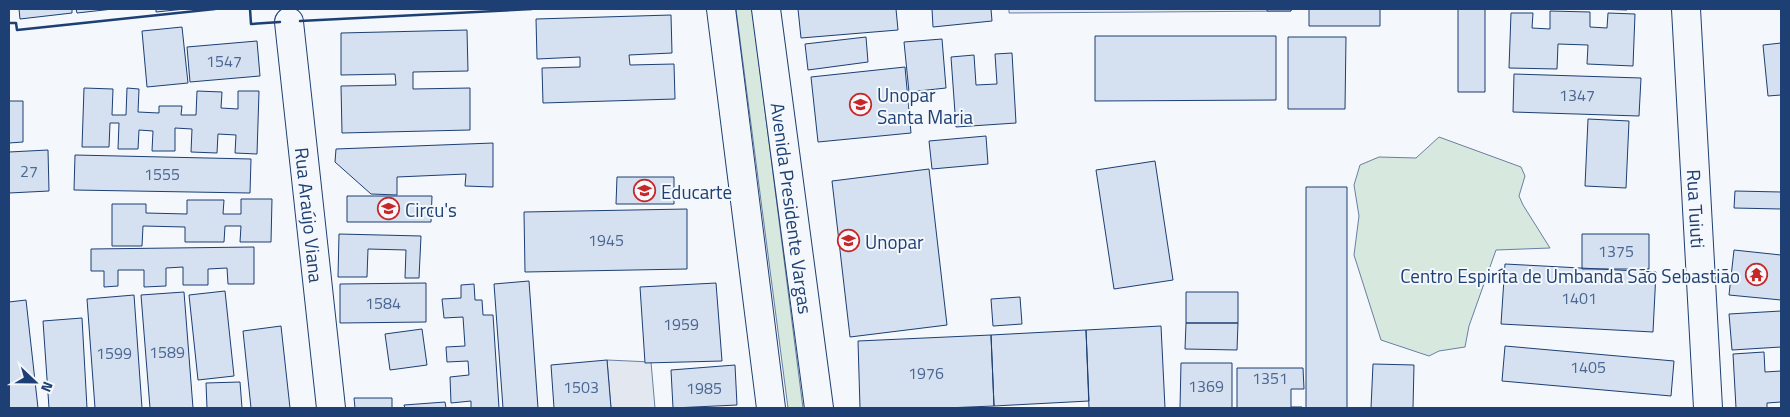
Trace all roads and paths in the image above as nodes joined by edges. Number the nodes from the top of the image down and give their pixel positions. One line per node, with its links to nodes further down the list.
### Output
1 (721, 9): 6 (main road)
2 (766, 9): 7 (main road, Avenida Presidente Vargas)
3 (1686, 9): 8 (main road, Rua Tuiuti)
4 (289, 22): 5 (main road, Rua Araújo Viana)
5 (331, 408)
6 (771, 408)
7 (819, 408)
8 (1708, 408)

